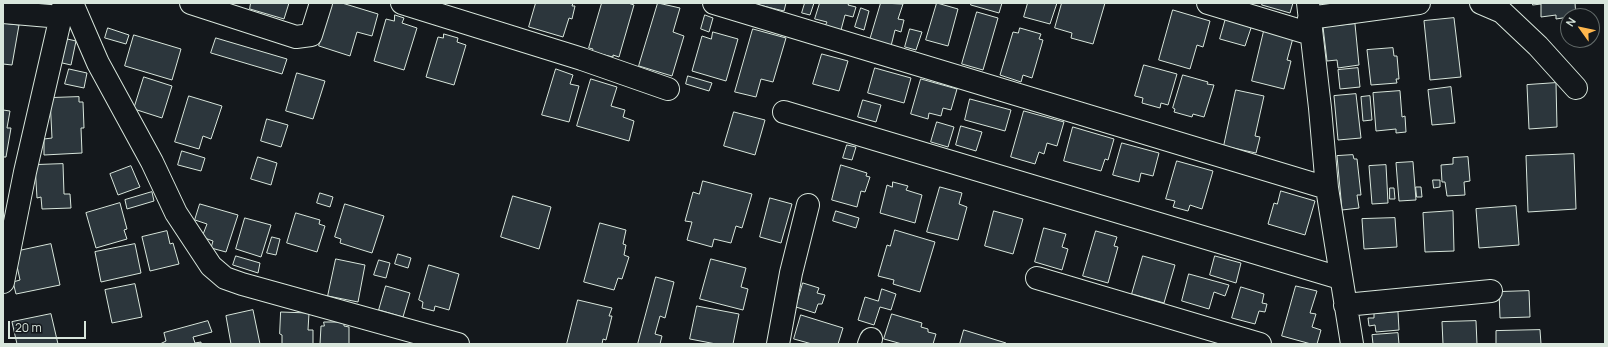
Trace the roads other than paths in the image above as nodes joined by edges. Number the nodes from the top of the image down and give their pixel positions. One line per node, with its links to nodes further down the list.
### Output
1 (191, 3): 2 (street)
2 (321, 3)
3 (402, 3): 12 (street)
4 (714, 3): 14 (street)
5 (1208, 3): 10 (street)
6 (1419, 3): 10 (street)
7 (1481, 3): 11 (street)
8 (66, 8): 9 (street); 16 (street); 22 (street)
9 (3, 12)
10 (1309, 18): 14 (street)
11 (1576, 88)
12 (668, 89)
13 (784, 112): 18 (street)
14 (1327, 188): 18 (street)
15 (808, 205): 23 (street)
16 (7, 241): 19 (street)
17 (1037, 278): 24 (street)
18 (1340, 278): 21 (street)
19 (3, 282)
20 (1491, 291): 21 (street)
21 (1345, 305): 25 (street)
22 (458, 344)
23 (778, 344)
24 (1260, 344)
25 (1352, 344)

